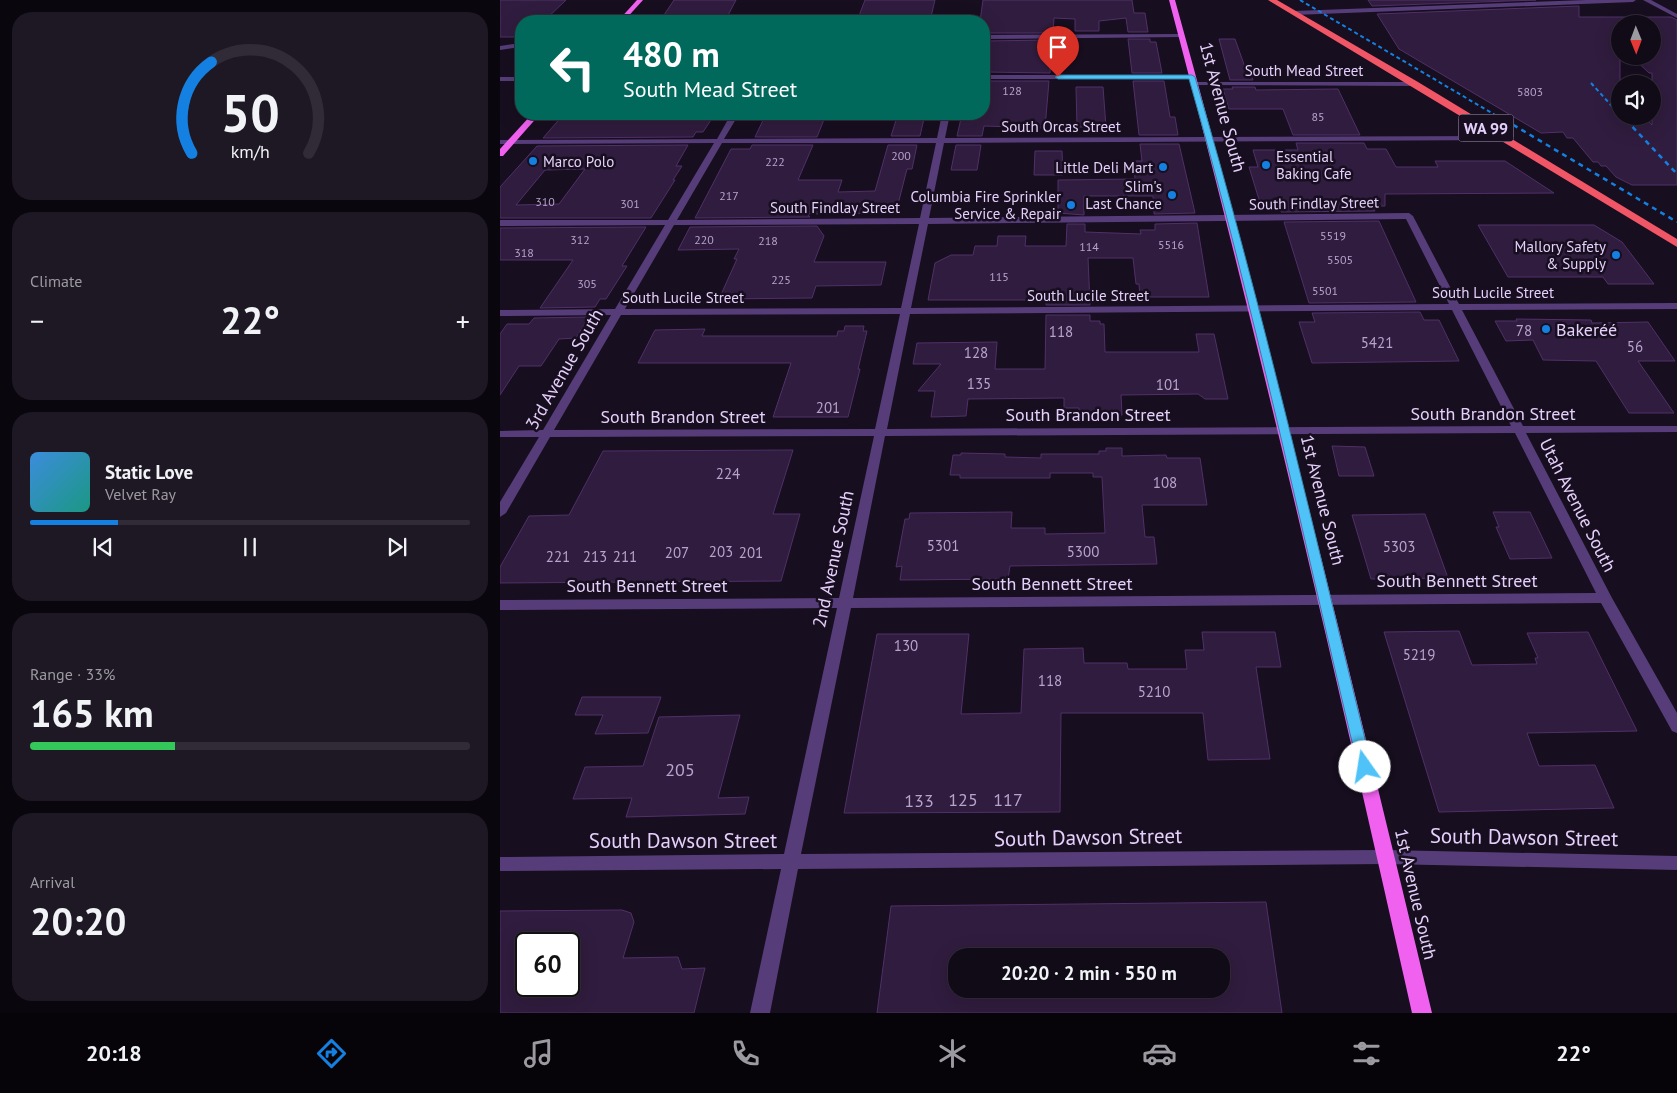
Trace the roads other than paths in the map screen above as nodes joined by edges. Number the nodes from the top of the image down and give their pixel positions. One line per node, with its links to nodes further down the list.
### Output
1 (640, 0): 7 (main road)
2 (1172, 0): 9 (main road, 1st Avenue South)
3 (1272, 0): 6 (highway, WA 99)
4 (1633, 0): 6 (street)
5 (1646, 0): 8 (street)
6 (1294, 13): 17 (highway, WA 99)
7 (626, 15)
8 (1677, 16)
9 (1182, 36): 10 (street); 16 (main road, 1st Avenue South)
10 (990, 37)
11 (515, 46): 12 (street)
12 (500, 48)
13 (990, 78): 16 (street, South Mead Street)
14 (500, 79): 15 (street)
15 (515, 79)
16 (1193, 80): 17 (street, South Mead Street); 23 (main road, 1st Avenue South)
17 (1415, 84): 21 (highway, WA 99)
18 (531, 120): 26 (main road)
19 (731, 120): 24 (street, 3rd Avenue South)
20 (945, 120): 22 (street, 2nd Avenue South)
21 (1502, 138): 23 (street, South Orcas Street); 33 (highway, WA 99)
22 (941, 140): 23 (street, South Orcas Street); 24 (street, South Orcas Street); 30 (street, 2nd Avenue South)
23 (1210, 140): 29 (main road, 1st Avenue South)
24 (718, 141): 26 (street, South Orcas Street); 31 (street, 3rd Avenue South)
25 (500, 142): 26 (street, South Orcas Street)
26 (511, 142): 27 (main road)
27 (500, 154)
28 (1409, 216): 29 (street, South Findlay Street); 36 (street, Utah Avenue South)
29 (1229, 218): 30 (street, South Findlay Street); 35 (main road, 1st Avenue South)
30 (924, 220): 31 (street, South Findlay Street); 37 (street, 2nd Avenue South)
31 (671, 222): 32 (street, South Findlay Street); 38 (street, 3rd Avenue South)
32 (500, 223)
33 (1677, 244)
34 (1677, 306): 36 (street, South Lucile Street)
35 (1252, 307): 36 (street, South Lucile Street); 37 (street, South Lucile Street); 42 (main road, 1st Avenue South)
36 (1457, 307): 41 (street, Utah Avenue South)
37 (905, 310): 38 (street, South Lucile Street); 43 (street, 2nd Avenue South)
38 (617, 312): 39 (street, South Lucile Street); 45 (street, 3rd Avenue South)
39 (500, 313)
40 (1677, 429): 41 (street, South Brandon Street)
41 (1521, 430): 42 (street, South Brandon Street); 47 (street, Utah Avenue South)
42 (1284, 431): 43 (street, South Brandon Street); 48 (main road, 1st Avenue South)
43 (880, 432): 45 (street, South Brandon Street); 49 (street, 2nd Avenue South)
44 (500, 434): 45 (street, South Brandon Street)
45 (547, 434): 46 (street, 3rd Avenue South)
46 (500, 513)
47 (1605, 598): 48 (street, South Bennett Street); 51 (street, Utah Avenue South)
48 (1326, 600): 49 (street, South Bennett Street); 52 (main road, 1st Avenue South)
49 (845, 603): 50 (street, South Bennett Street); 53 (street, 2nd Avenue South)
50 (500, 605)
51 (1677, 727)
52 (1386, 857): 53 (street, South Dawson Street); 54 (street, South Dawson Street); 57 (main road, 1st Avenue South)
53 (791, 862): 55 (street, South Dawson Street); 56 (street, 2nd Avenue South)
54 (1677, 863)
55 (500, 864)
56 (760, 1013)
57 (1422, 1013)

